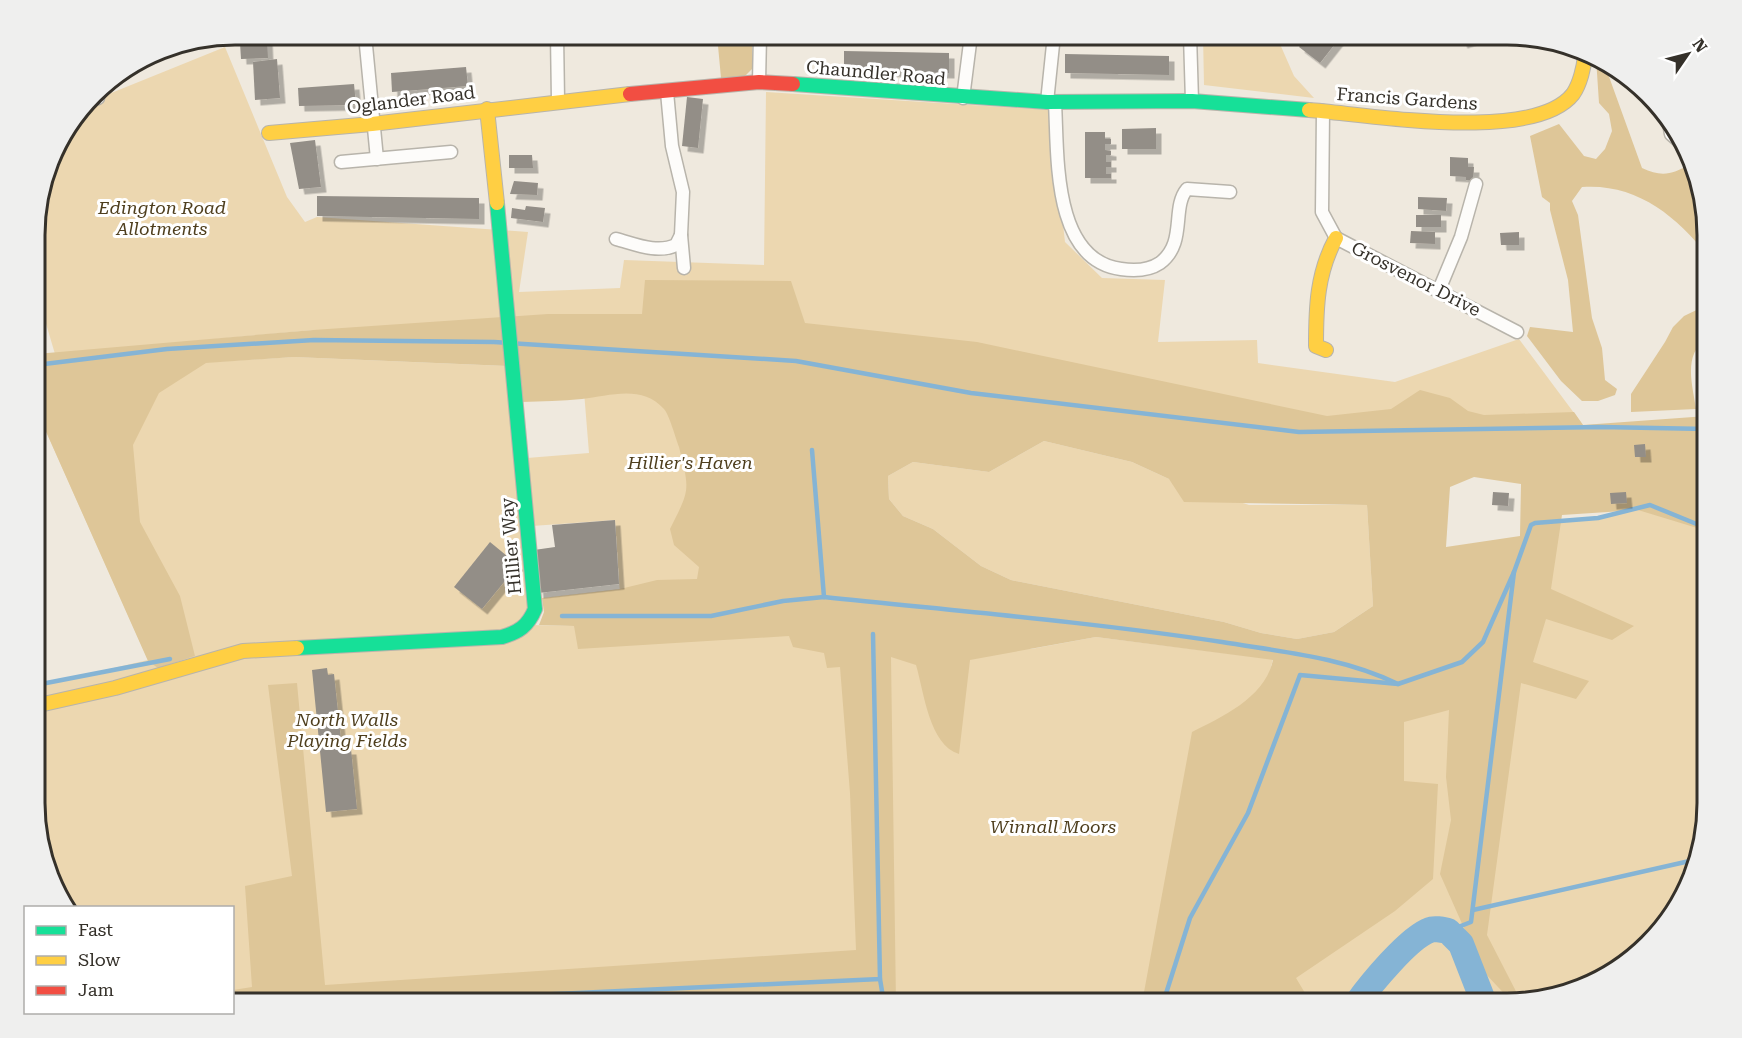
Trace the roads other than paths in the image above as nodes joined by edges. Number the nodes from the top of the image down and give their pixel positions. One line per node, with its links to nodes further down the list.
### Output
1 (366, 45): 16 (street)
2 (557, 45): 11 (street)
3 (759, 45): 8 (street)
4 (970, 45): 10 (street)
5 (1054, 45): 13 (street)
6 (1190, 45): 12 (street)
7 (1584, 61): 15 (street, Francis Gardens)
8 (759, 81): 9 (street, Chaundler Road); 10 (street, Chaundler Road)
9 (668, 92): 11 (street, Chaundler Road); 23 (street)
10 (963, 98): 13 (street, Chaundler Road)
11 (558, 100): 14 (street, Oglander Road)
12 (1192, 101): 13 (street, Chaundler Road); 15 (street, Francis Gardens)
13 (1051, 102): 22 (street)
14 (487, 109): 16 (street, Oglander Road); 30 (street, Hillier Way)
15 (1323, 111): 24 (street, Grosvenor Drive)
16 (372, 124): 17 (street, Oglander Road); 19 (street)
17 (269, 133)
18 (450, 152): 19 (street)
19 (377, 159): 20 (street)
20 (342, 162)
21 (1476, 184): 27 (street)
22 (1230, 192)
23 (681, 235): 25 (street); 26 (street)
24 (1336, 238): 27 (street, Grosvenor Drive); 29 (street)
25 (616, 239)
26 (684, 268)
27 (1439, 290): 28 (street, Grosvenor Drive)
28 (1517, 332)
29 (1326, 350)
30 (45, 699)

